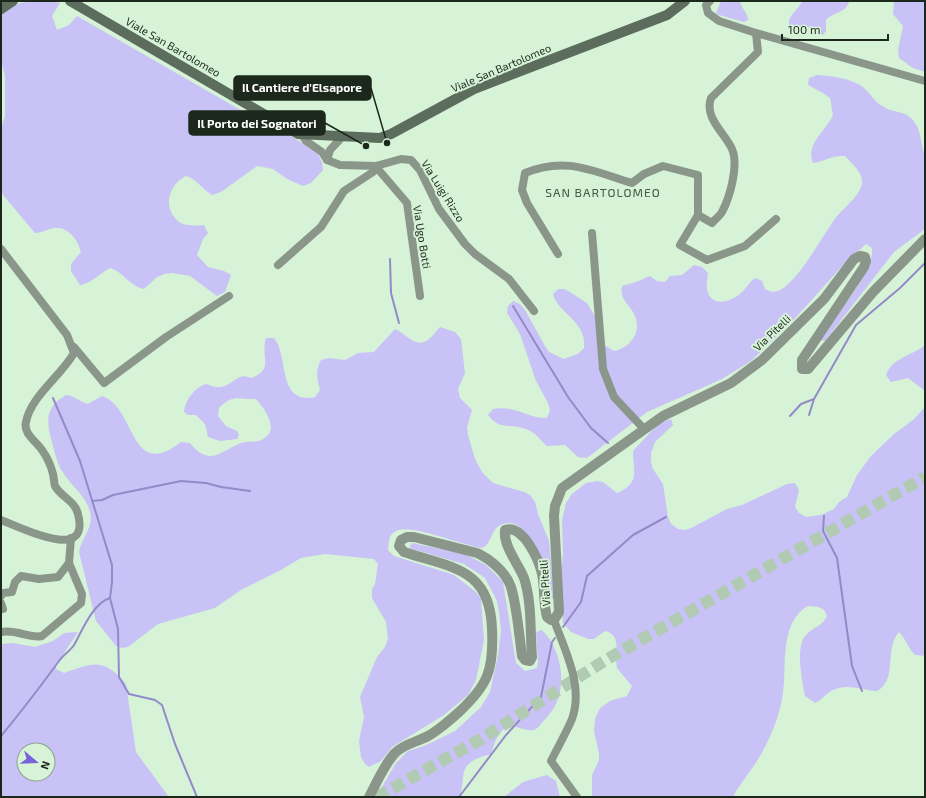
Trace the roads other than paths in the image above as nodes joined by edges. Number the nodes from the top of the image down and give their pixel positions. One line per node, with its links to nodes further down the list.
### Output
1 (13, 1): 5 (main road)
2 (70, 1): 8 (main road, Viale San Bartolomeo)
3 (685, 1): 9 (main road, Viale San Bartolomeo)
4 (710, 1): 6 (street)
5 (1, 9)
6 (756, 33): 7 (street); 12 (street)
7 (925, 81)
8 (302, 135): 9 (main road, Viale San Bartolomeo); 10 (street)
9 (343, 136): 10 (street)
10 (327, 160): 11 (street, Via Luigi Rizzo)
11 (377, 167): 18 (street); 20 (street, Via Ugo Botti); 21 (street, Via Luigi Rizzo)
12 (698, 215): 13 (street); 17 (street)
13 (776, 219)
14 (592, 232): 23 (street)
15 (925, 239): 23 (street, Via Pitelli)
16 (1, 249): 22 (street)
17 (558, 254)
18 (278, 265)
19 (229, 296): 22 (street)
20 (420, 296)
21 (534, 311)
22 (73, 346): 25 (street)
23 (644, 430): 28 (street, Via Pitelli)
24 (1, 520): 25 (street)
25 (71, 538): 26 (street)
26 (69, 563): 27 (street); 29 (street)
27 (1, 596)
28 (554, 620): 30 (street, Via Pitelli); 31 (street)
29 (1, 632)
30 (369, 797)
31 (577, 797)

